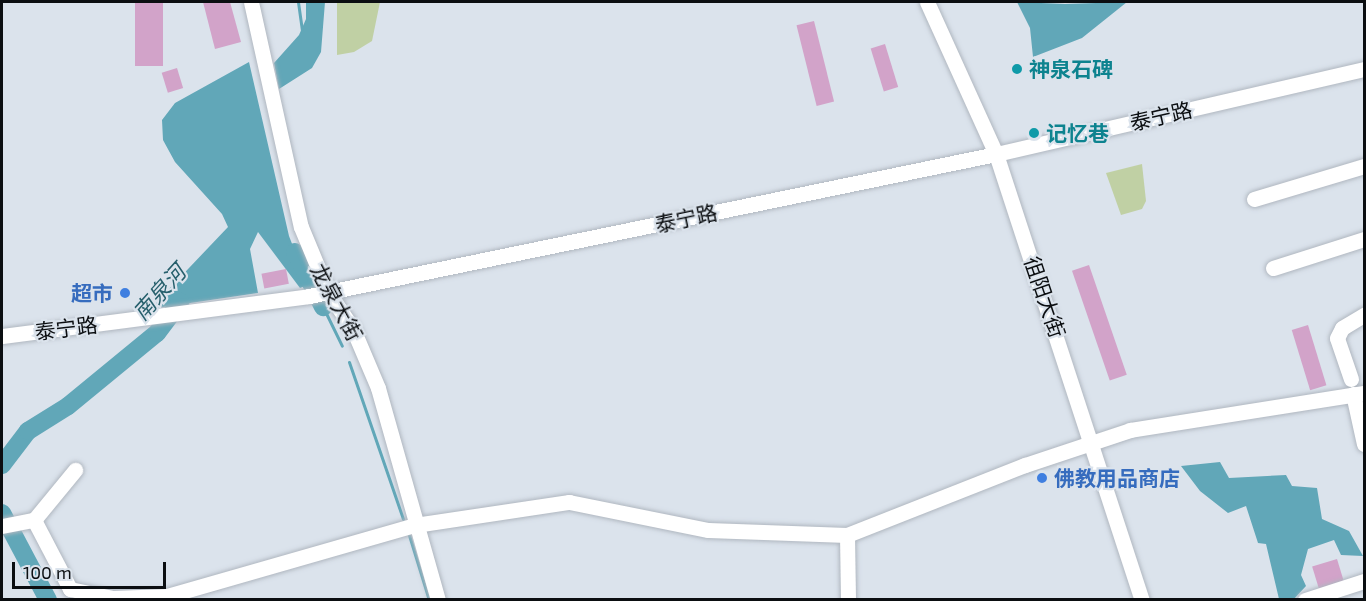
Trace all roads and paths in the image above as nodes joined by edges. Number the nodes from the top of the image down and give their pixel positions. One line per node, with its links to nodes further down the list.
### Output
1 (251, 2): 9 (street, 龙泉大街)
2 (927, 2): 4 (street, 徂阳大街)
3 (1365, 69): 4 (street, 泰宁路)
4 (996, 154): 9 (street, 泰宁路); 13 (street, 徂阳大街)
5 (1365, 166): 6 (street)
6 (1254, 199)
7 (1365, 239): 8 (street)
8 (1273, 268)
9 (328, 292): 11 (street, 泰宁路); 17 (street, 龙泉大街)
10 (1365, 315): 12 (street)
11 (2, 336)
12 (1356, 389): 13 (street); 14 (street)
13 (1094, 441): 19 (street); 24 (street, 徂阳大街)
14 (1365, 444)
15 (75, 470): 16 (street)
16 (34, 520): 17 (street); 18 (street)
17 (415, 525): 19 (street); 22 (street, 龙泉大街)
18 (2, 526)
19 (847, 535): 23 (street)
20 (1365, 581): 21 (street)
21 (1309, 598)
22 (438, 600)
23 (848, 600)
24 (1142, 600)

